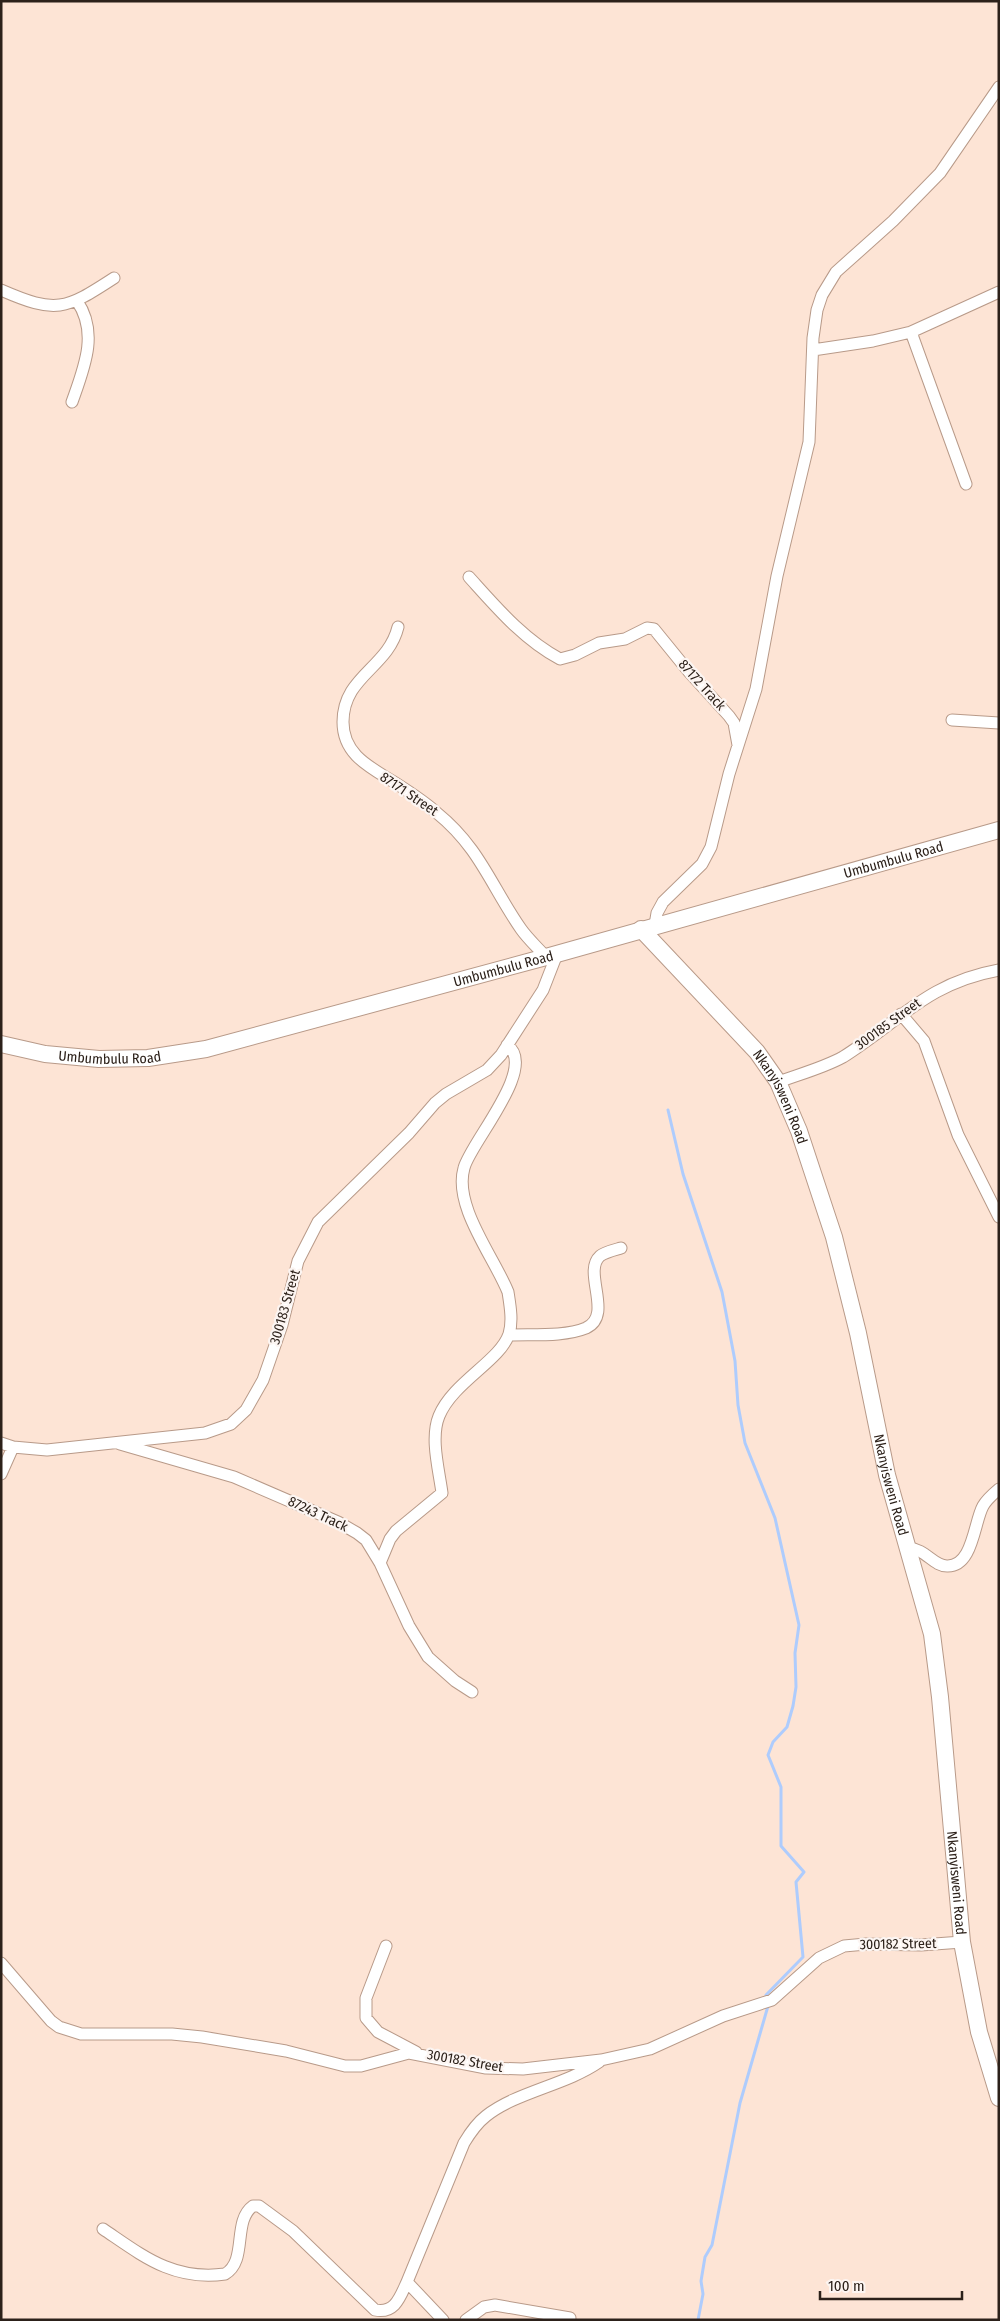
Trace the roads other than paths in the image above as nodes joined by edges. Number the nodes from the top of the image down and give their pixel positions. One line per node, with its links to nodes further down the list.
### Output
1 (999, 87): 7 (street)
2 (114, 278): 5 (street)
3 (1, 290): 5 (street)
4 (999, 292): 6 (street)
5 (77, 301): 8 (street)
6 (910, 332): 7 (street); 9 (street)
7 (813, 350): 14 (street)
8 (72, 402)
9 (966, 484)
10 (469, 578): 14 (street, 87172 Track)
11 (398, 627): 17 (street, 87171 Street)
12 (952, 720): 13 (street)
13 (999, 723)
14 (738, 747): 16 (street)
15 (999, 830): 16 (street, Umbumbulu Road)
16 (648, 927): 17 (street, Umbumbulu Road); 22 (street, Nkanyisweni Road)
17 (552, 956): 20 (street, Umbumbulu Road); 21 (street)
18 (999, 970): 19 (street, 300185 Street)
19 (901, 1014): 22 (street, 300185 Street); 23 (street)
20 (1, 1044)
21 (507, 1045): 25 (street); 26 (street, 300183 Street)
22 (778, 1082): 31 (street, Nkanyisweni Road)
23 (999, 1217)
24 (621, 1248): 25 (street)
25 (509, 1335): 32 (street)
26 (116, 1442): 28 (street, 300183 Street); 32 (street, 87243 Track)
27 (1, 1443): 28 (street, 300183 Street)
28 (13, 1447): 29 (street)
29 (1, 1474)
30 (999, 1488): 31 (street)
31 (908, 1548): 34 (street, Nkanyisweni Road)
32 (380, 1563): 33 (street, 87243 Track)
33 (472, 1692)
34 (962, 1942): 38 (street, 300182 Street); 39 (street, Nkanyisweni Road)
35 (386, 1946): 37 (street)
36 (1, 1963): 37 (street, 300182 Street)
37 (418, 2053): 38 (street, 300182 Street)
38 (602, 2060): 41 (street)
39 (999, 2098)
40 (103, 2228): 41 (street)
41 (406, 2282): 43 (street)
42 (570, 2318): 44 (street)
43 (443, 2320)
44 (466, 2320)

